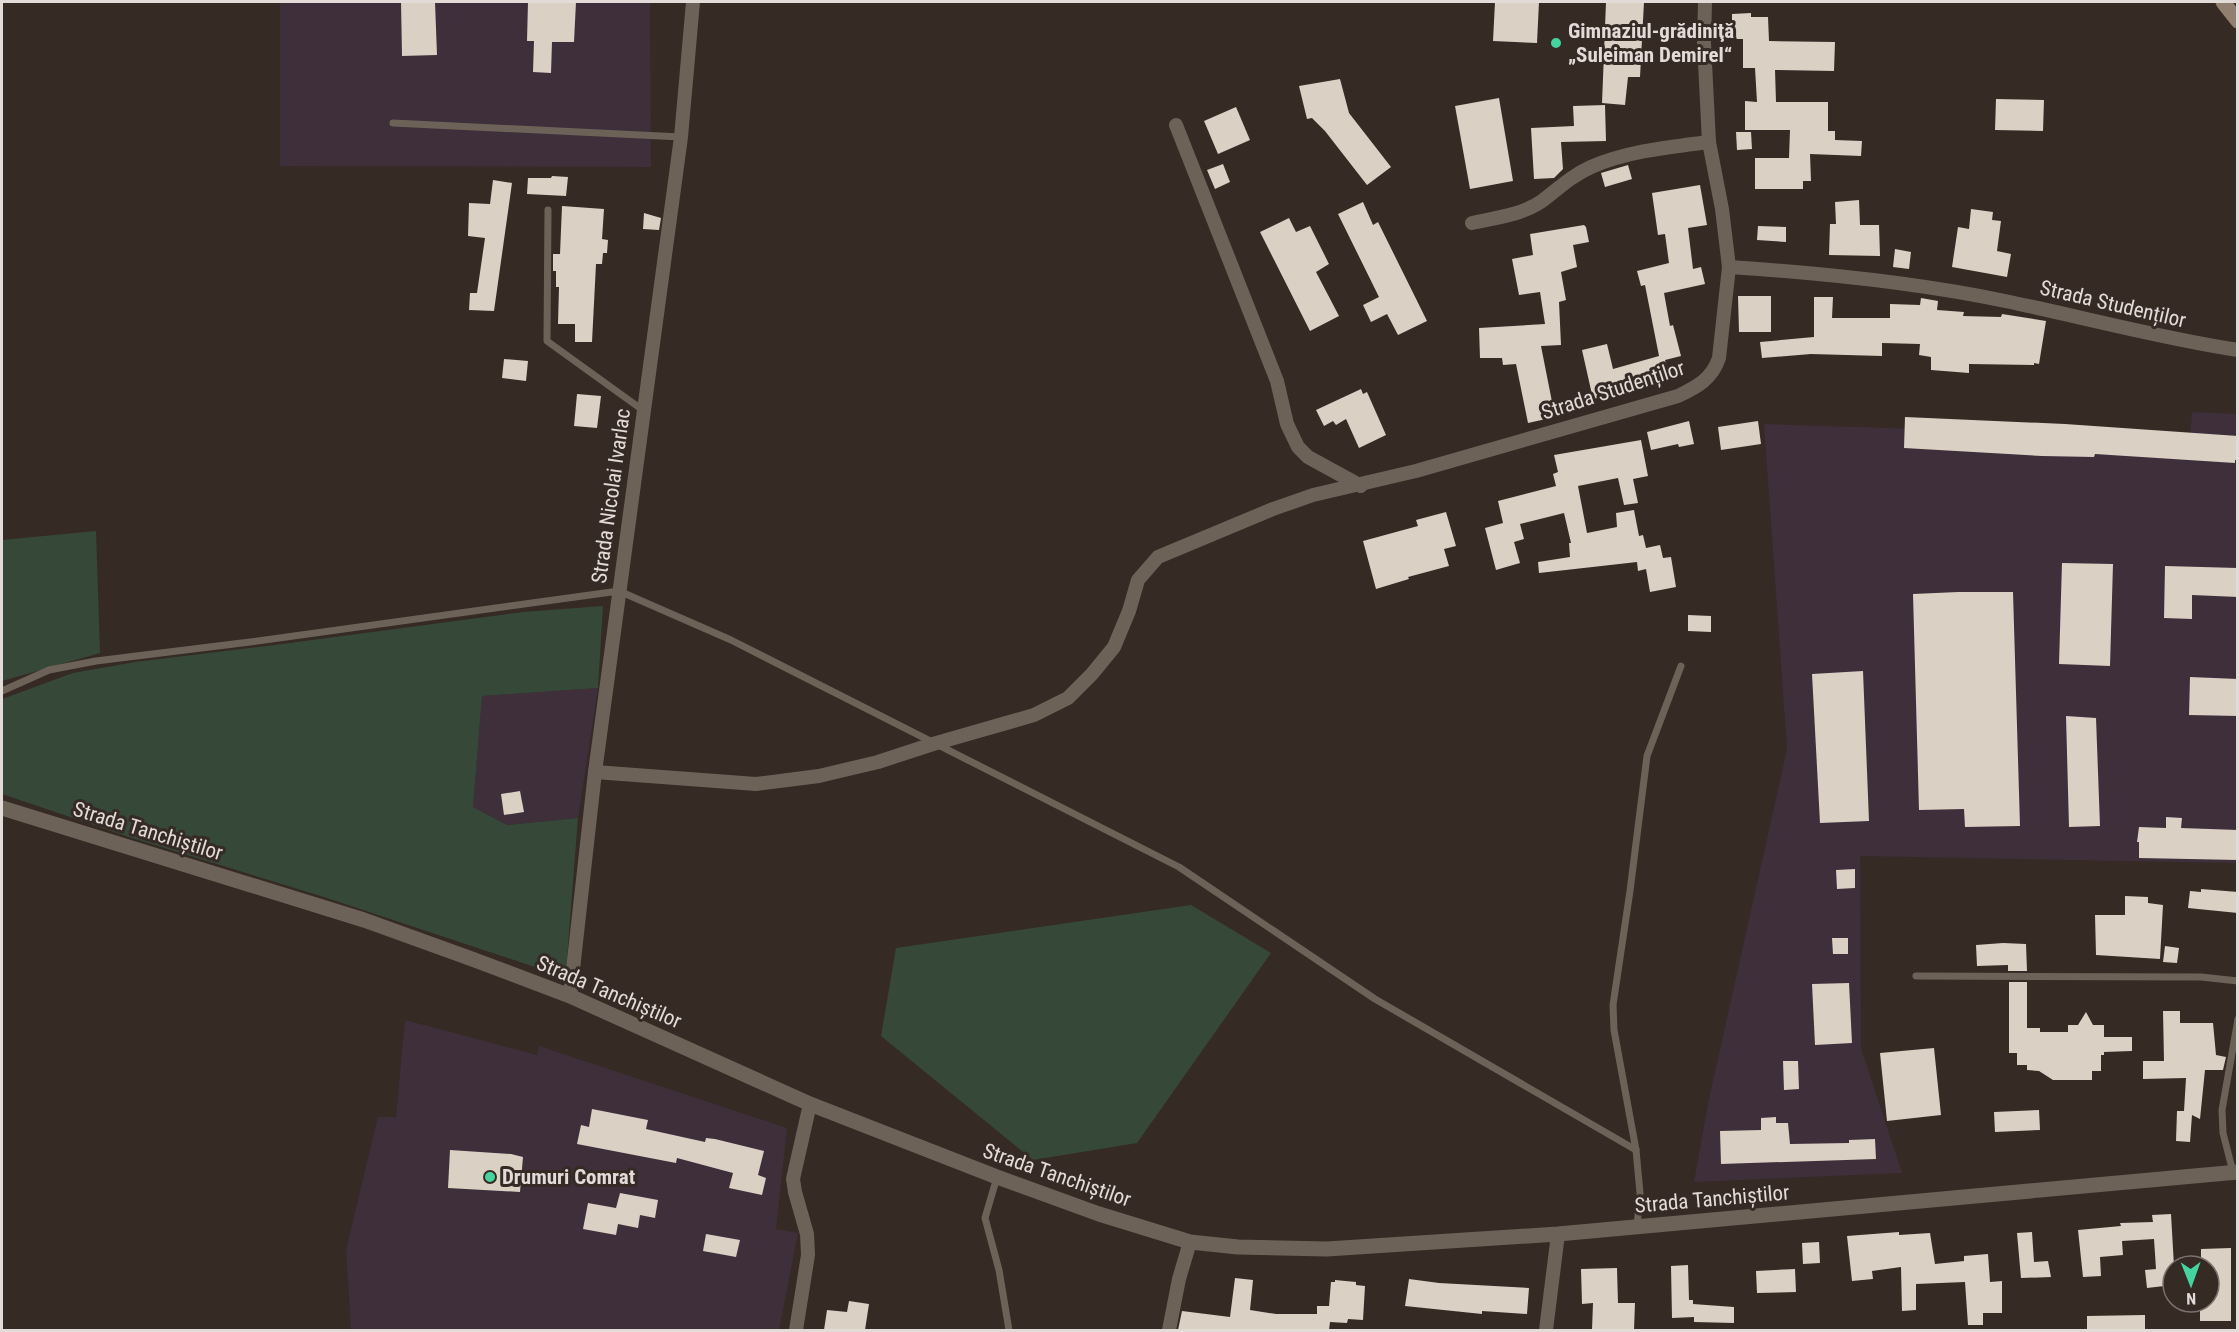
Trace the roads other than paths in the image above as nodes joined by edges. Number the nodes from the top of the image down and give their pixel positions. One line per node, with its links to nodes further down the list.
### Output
1 (693, 2): 7 (street, Strada Nicolai Ivarlac)
2 (1706, 2): 8 (street)
3 (2223, 2): 4 (main road)
4 (2238, 21)
5 (393, 123): 7 (lane)
6 (1176, 125): 14 (street)
7 (681, 137): 13 (street, Strada Nicolai Ivarlac)
8 (1709, 142): 10 (street); 11 (street)
9 (549, 210): 13 (lane)
10 (1472, 223)
11 (1729, 267): 12 (street, Strada Studenților); 14 (street, Strada Studenților)
12 (2238, 350)
13 (644, 411): 15 (street, Strada Nicolai Ivarlac)
14 (1361, 486): 18 (street, Strada Studenților)
15 (619, 591): 17 (lane); 18 (lane); 19 (street, Strada Nicolai Ivarlac)
16 (1681, 666): 26 (lane)
17 (2, 691)
18 (933, 744): 19 (street, Strada Studenților); 26 (lane)
19 (595, 772): 23 (street, Strada Nicolai Ivarlac)
20 (2, 808): 23 (street, Strada Tanchiștilor)
21 (1916, 976): 22 (lane)
22 (2238, 981)
23 (570, 996): 25 (street, Strada Tanchiștilor)
24 (2238, 1019): 27 (lane)
25 (810, 1104): 28 (street, Strada Tanchiștilor); 32 (street)
26 (1636, 1150): 29 (lane)
27 (2235, 1172): 29 (street, Strada Tanchiștilor)
28 (997, 1177): 31 (street, Strada Tanchiștilor); 33 (lane)
29 (1637, 1227): 30 (street, Strada Tanchiștilor)
30 (1558, 1234): 31 (street, Strada Tanchiștilor); 35 (street)
31 (1190, 1242): 34 (street)
32 (796, 1330)
33 (1009, 1330)
34 (1169, 1330)
35 (1546, 1330)

